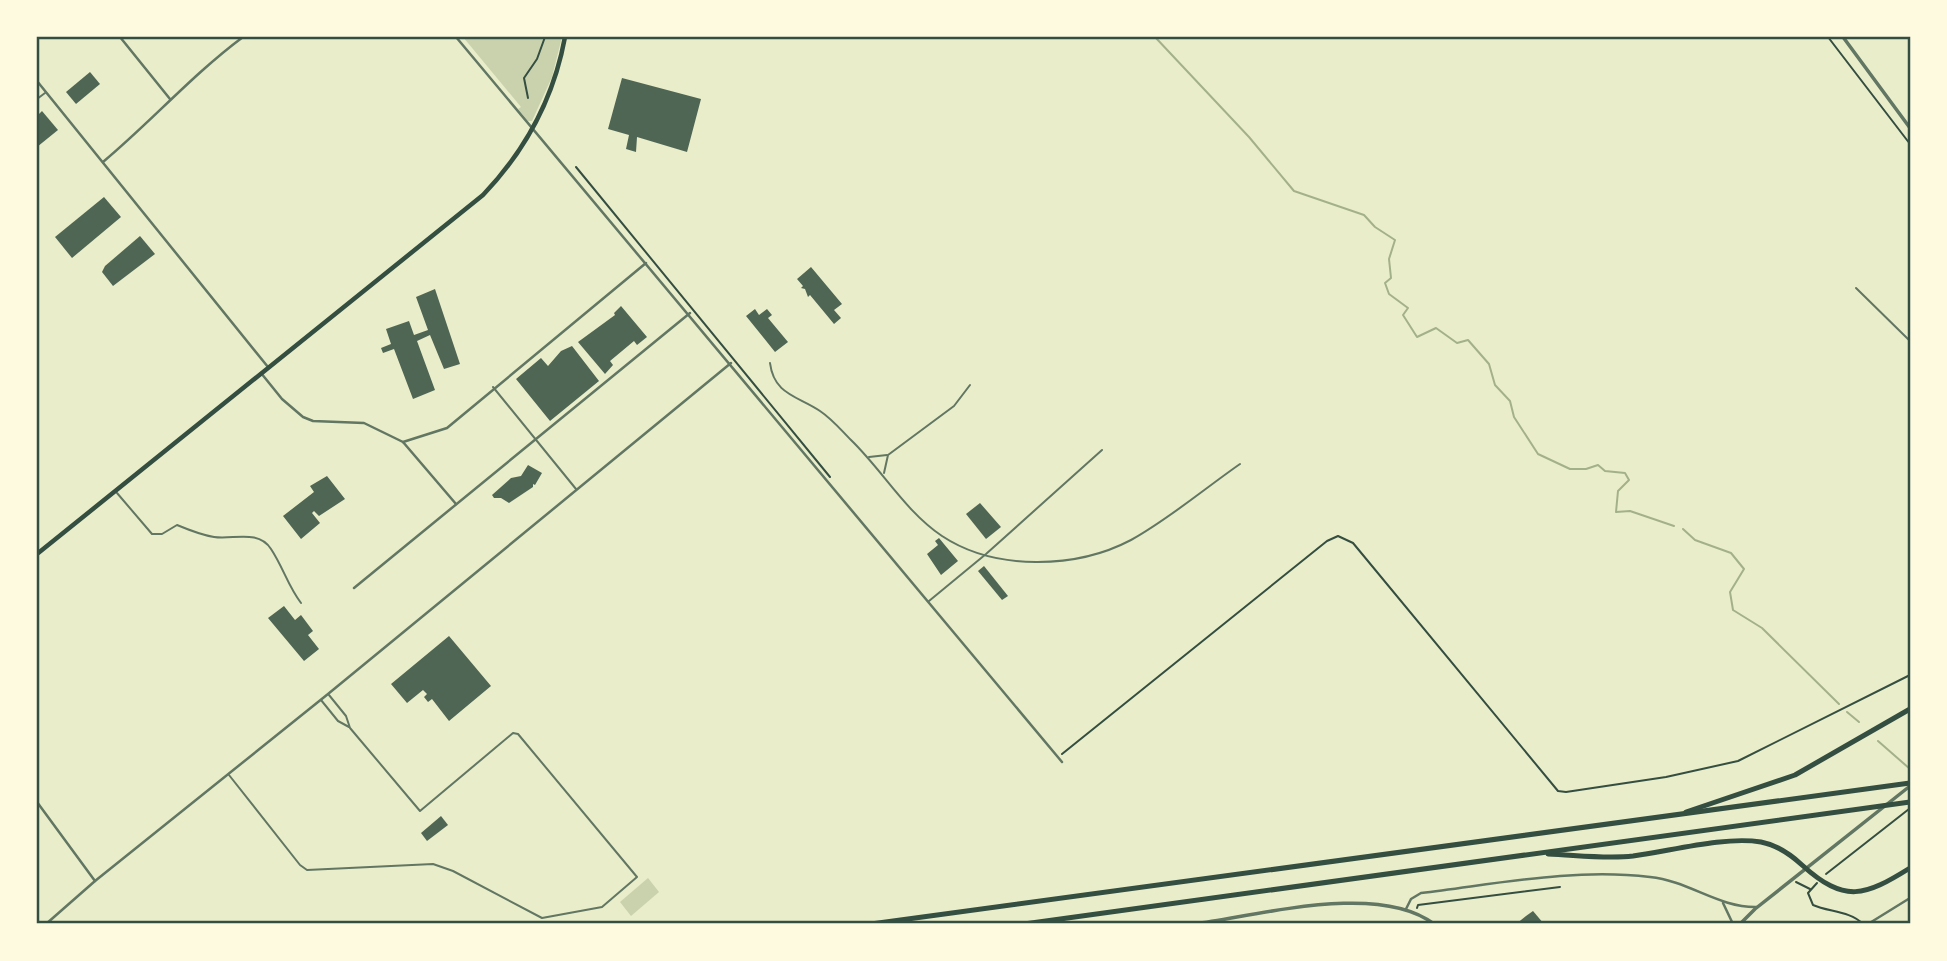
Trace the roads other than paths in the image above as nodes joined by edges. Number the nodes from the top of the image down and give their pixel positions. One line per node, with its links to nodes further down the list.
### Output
1 (120, 37): 9 (street)
2 (243, 37): 9 (street)
3 (456, 37): 11 (street)
4 (565, 37): 11 (main road)
5 (1844, 37): 10 (street)
6 (37, 81): 7 (street)
7 (46, 92): 8 (lane); 12 (street)
8 (37, 99)
9 (172, 100): 12 (street)
10 (1910, 126)
11 (532, 130): 13 (street); 19 (main road)
12 (103, 162): 19 (street)
13 (646, 263): 15 (street); 22 (street)
14 (1856, 288): 16 (lane)
15 (690, 313): 17 (street); 23 (street)
16 (1910, 341)
17 (731, 363): 31 (street); 36 (street)
18 (770, 363): 27 (lane)
19 (268, 367): 20 (main road)
20 (261, 372): 24 (street); 30 (main road)
21 (970, 385): 26 (lane)
22 (494, 387): 23 (lane); 24 (street)
23 (537, 440): 31 (lane); 32 (street)
24 (403, 442): 32 (street)
25 (1102, 450): 34 (lane)
26 (888, 455): 27 (lane); 29 (lane)
27 (869, 457): 29 (lane)
28 (1240, 464): 34 (lane)
29 (884, 474): 34 (lane)
30 (114, 489): 33 (main road); 37 (lane)
31 (577, 490): 38 (street)
32 (456, 504): 35 (street)
33 (37, 554)
34 (986, 554): 36 (lane)
35 (354, 588)
36 (928, 601): 42 (street)
37 (301, 603)
38 (328, 694): 39 (street); 41 (lane)
39 (321, 700): 41 (lane); 43 (street)
40 (1910, 709): 47 (highway)
41 (350, 728): 43 (lane)
42 (1062, 762)
43 (229, 774): 51 (street)
44 (1910, 785): 47 (highway); 50 (street)
45 (37, 802): 51 (street)
46 (1910, 802): 48 (highway)
47 (1680, 815): 57 (highway)
48 (1536, 853): 50 (highway); 58 (highway)
49 (1910, 868): 50 (highway)
50 (1807, 869): 54 (street)
51 (95, 881): 56 (street)
52 (1910, 898): 63 (street)
53 (1721, 901): 54 (street); 55 (street); 61 (street)
54 (1757, 906): 62 (street)
55 (1406, 909): 59 (street); 60 (street)
56 (46, 924)
57 (871, 924)
58 (1024, 924)
59 (1195, 924)
60 (1434, 924)
61 (1733, 924)
62 (1740, 924)
63 (1868, 924)

